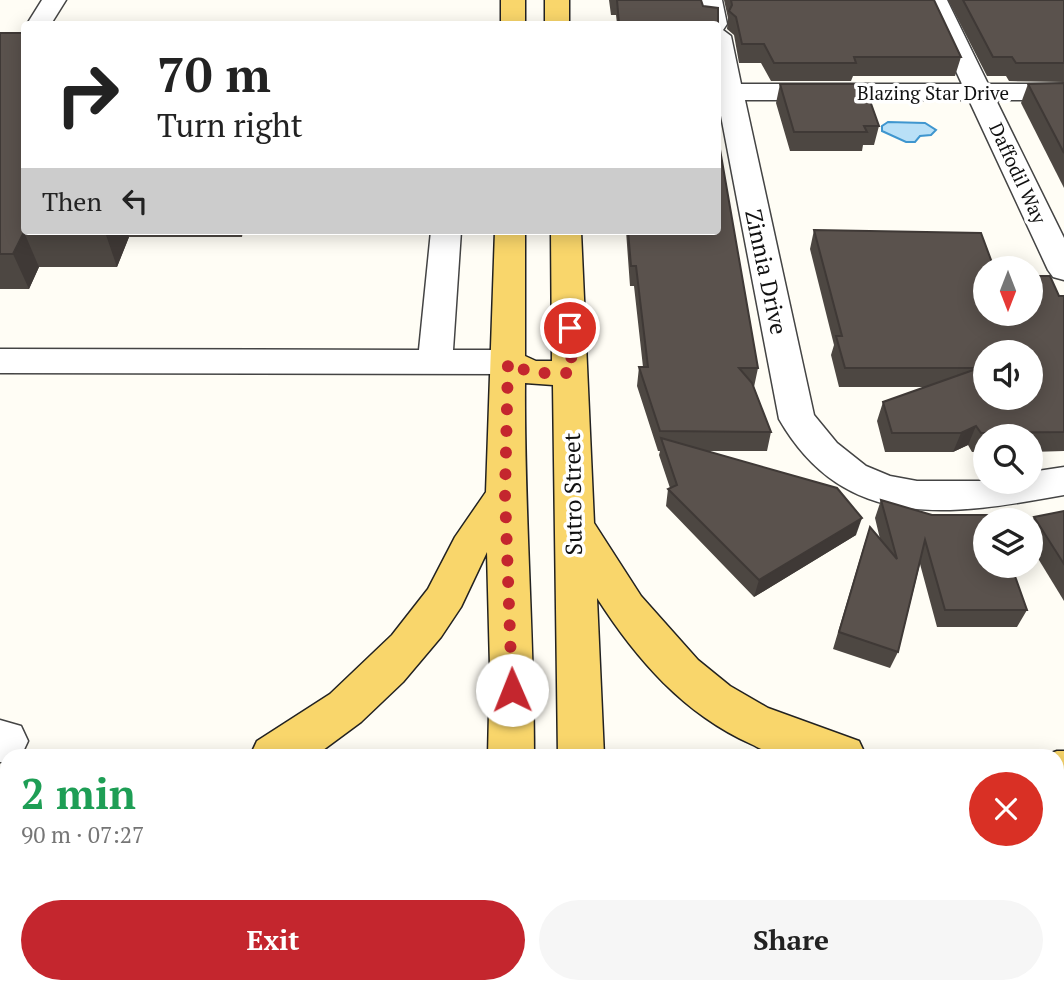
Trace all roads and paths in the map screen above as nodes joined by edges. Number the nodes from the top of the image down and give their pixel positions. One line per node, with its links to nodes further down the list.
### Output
1 (54, 0): 6 (street)
2 (513, 0): 7 (main road)
3 (557, 0): 8 (main road)
4 (710, 0): 9 (street)
5 (936, 0): 13 (street, Daffodil Way)
6 (41, 21)
7 (513, 21)
8 (557, 21)
9 (714, 21)
10 (721, 70): 11 (street, Zinnia Drive)
11 (723, 92): 13 (street, Blazing Star Drive); 22 (street, Zinnia Drive)
12 (1064, 92): 13 (street, Blazing Star Drive)
13 (980, 93): 17 (street, Daffodil Way)
14 (446, 235): 19 (street)
15 (510, 235): 20 (main road)
16 (566, 235): 21 (main road, Sutro Street)
17 (1064, 270)
18 (0, 361): 19 (street)
19 (435, 362): 20 (street)
20 (508, 362): 21 (main road); 23 (main road)
21 (572, 373): 24 (main road, Sutro Street)
22 (1064, 481)
23 (505, 494): 25 (main road); 26 (main road)
24 (572, 520): 27 (main road, Sutro Street); 28 (main road)
25 (286, 749)
26 (511, 749)
27 (581, 749)
28 (814, 749)

